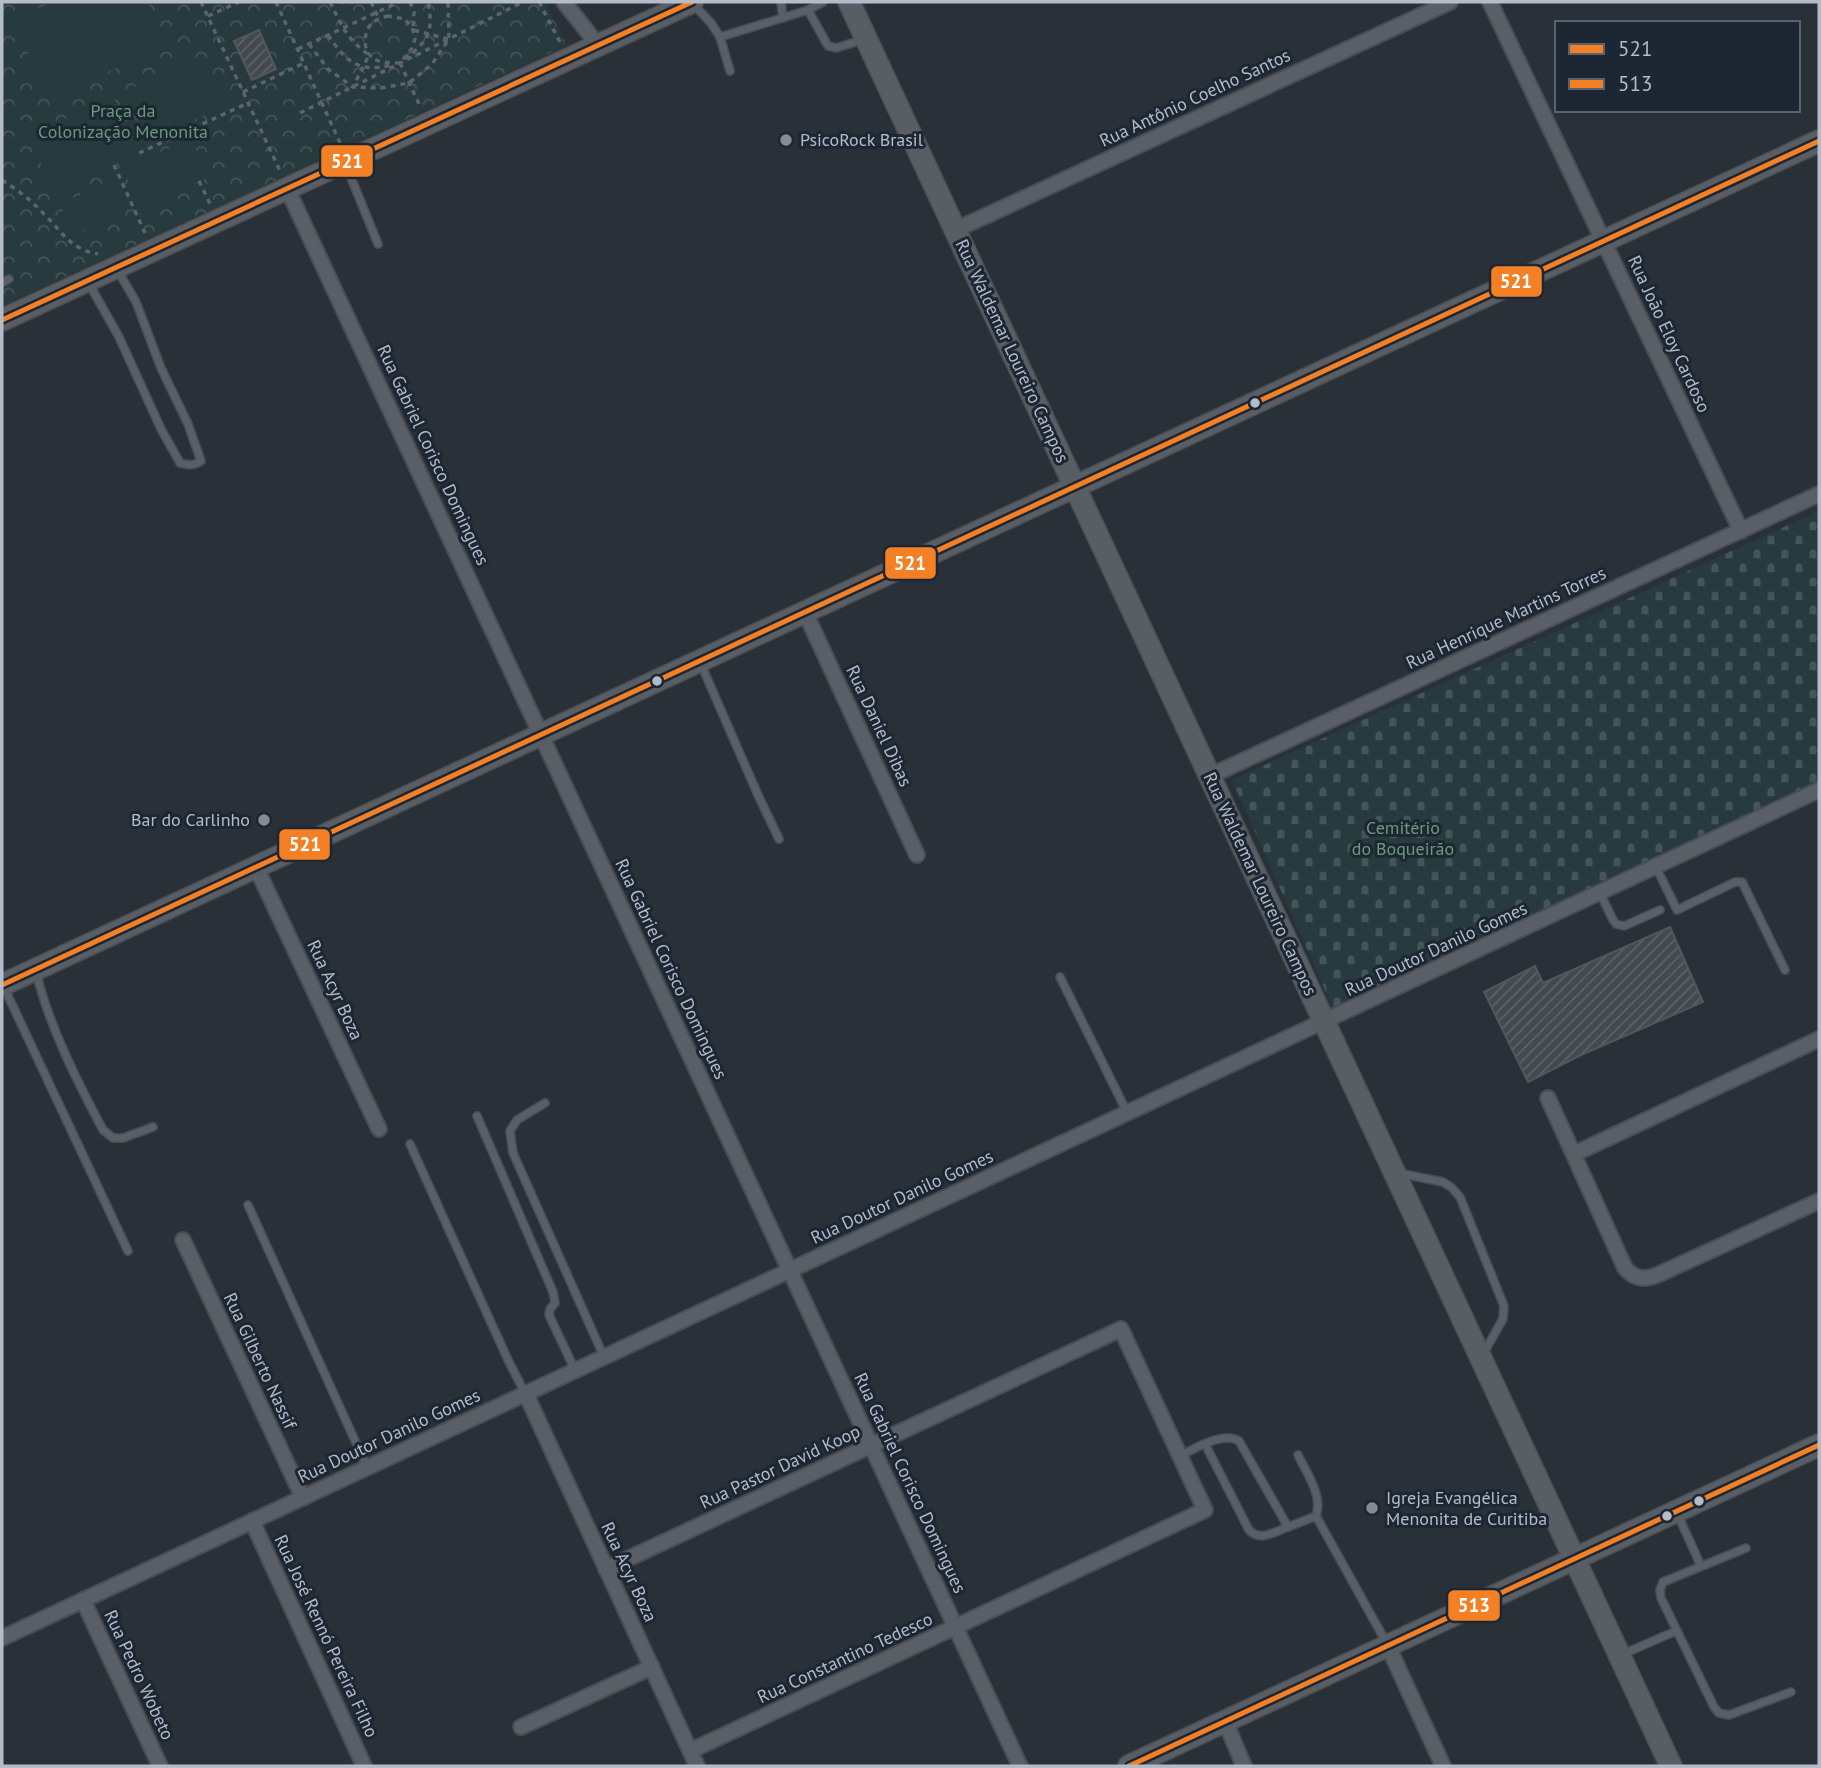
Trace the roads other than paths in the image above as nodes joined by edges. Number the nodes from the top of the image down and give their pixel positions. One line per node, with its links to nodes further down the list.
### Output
1 (564, 2): 12 (street)
2 (691, 2): 10 (lane); 12 (main road)
3 (781, 2): 9 (lane)
4 (823, 2): 8 (lane)
5 (849, 2): 11 (main road, Rua Waldemar Loureiro Campos)
6 (1450, 2): 17 (street, Rua Antônio Coelho Santos)
7 (1490, 2): 18 (street, Rua João Eloy Cardoso)
8 (808, 10): 9 (lane); 11 (lane)
9 (783, 18): 10 (lane)
10 (720, 37): 13 (lane)
11 (866, 39): 17 (main road, Rua Waldemar Loureiro Campos)
12 (598, 45): 15 (main road)
13 (730, 71)
14 (1819, 141): 18 (main road)
15 (342, 152): 16 (main road); 19 (lane)
16 (284, 179): 20 (main road); 28 (street, Rua Gabriel Corisco Domingues)
17 (955, 230): 23 (main road, Rua Waldemar Loureiro Campos)
18 (1604, 241): 23 (main road); 25 (street, Rua João Eloy Cardoso)
19 (378, 244)
20 (108, 261): 21 (main road); 21 (lane)
21 (88, 281): 22 (main road)
22 (2, 320)
23 (1075, 487): 26 (main road); 29 (main road, Rua Waldemar Loureiro Campos)
24 (1819, 494): 25 (street, Rua Henrique Martins Torres)
25 (1741, 531): 29 (street, Rua Henrique Martins Torres)
26 (805, 612): 27 (main road); 32 (street, Rua Daniel Dibas)
27 (700, 661): 28 (main road); 31 (lane)
28 (541, 735): 34 (main road); 56 (street, Rua Gabriel Corisco Domingues)
29 (1210, 776): 41 (main road, Rua Waldemar Loureiro Campos)
30 (1819, 790): 33 (street, Rua Doutor Danilo Gomes)
31 (779, 839)
32 (917, 855)
33 (1656, 866): 35 (street, Rua Doutor Danilo Gomes); 38 (lane)
34 (256, 867): 37 (main road); 48 (street, Rua Acyr Boza)
35 (1600, 893): 36 (lane); 41 (street, Rua Doutor Danilo Gomes)
36 (1660, 910)
37 (35, 970): 40 (main road); 47 (lane)
38 (1785, 970)
39 (1060, 977): 45 (lane)
40 (3, 985): 55 (lane)
41 (1324, 1022): 45 (street, Rua Doutor Danilo Gomes); 51 (main road, Rua Waldemar Loureiro Campos)
42 (1819, 1039): 50 (street)
43 (1548, 1098): 50 (street)
44 (545, 1102): 57 (lane)
45 (1128, 1113): 56 (street, Rua Doutor Danilo Gomes)
46 (477, 1116): 59 (lane)
47 (153, 1126)
48 (379, 1129)
49 (410, 1144): 60 (lane)
50 (1574, 1154): 52 (street)
51 (1394, 1172): 58 (main road, Rua Waldemar Loureiro Campos); 58 (lane)
52 (1819, 1201)
53 (248, 1205): 66 (lane)
54 (183, 1240): 67 (street, Rua Gilberto Nassif)
55 (128, 1251)
56 (790, 1271): 57 (street, Rua Doutor Danilo Gomes); 62 (street, Rua Gabriel Corisco Domingues)
57 (605, 1357): 59 (street, Rua Doutor Danilo Gomes)
58 (1481, 1358): 73 (main road, Rua Waldemar Loureiro Campos)
59 (576, 1371): 60 (street, Rua Doutor Danilo Gomes)
60 (526, 1394): 66 (street, Rua Doutor Danilo Gomes); 75 (street, Rua Acyr Boza)
61 (1205, 1444): 65 (lane); 71 (lane); 71 (lane)
62 (871, 1446): 65 (street, Rua Pastor David Koop); 75 (street, Rua Pastor David Koop); 77 (street, Rua Gabriel Corisco Domingues)
63 (1819, 1446): 68 (main road)
64 (1298, 1455): 69 (lane)
65 (1180, 1456): 77 (street, Rua Constantino Tedesco)
66 (367, 1468): 67 (street, Rua Doutor Danilo Gomes)
67 (303, 1498): 70 (street, Rua Doutor Danilo Gomes)
68 (1676, 1512): 73 (main road); 74 (lane)
69 (1316, 1516): 71 (lane); 80 (lane)
70 (252, 1521): 76 (street, Rua Doutor Danilo Gomes); 88 (street, Rua José Rennó Pereira Filho)
71 (1288, 1527)
72 (1746, 1548): 74 (lane)
73 (1574, 1559): 80 (main road); 81 (main road, Rua Waldemar Loureiro Campos)
74 (1701, 1566): 78 (lane)
75 (606, 1569): 82 (street, Rua Acyr Boza)
76 (83, 1600): 79 (street, Rua Doutor Danilo Gomes); 87 (street, Rua Pedro Wobeto)
77 (955, 1627): 86 (street, Rua Constantino Tedesco); 90 (street, Rua Gabriel Corisco Domingues)
78 (1676, 1631): 81 (lane); 83 (lane)
79 (2, 1638)
80 (1388, 1646): 84 (main road); 93 (street)
81 (1619, 1656): 94 (main road, Rua Waldemar Loureiro Campos)
82 (652, 1667): 85 (street); 86 (street, Rua Acyr Boza)
83 (1791, 1692)
84 (1225, 1721): 91 (main road); 92 (street)
85 (521, 1727)
86 (690, 1751): 89 (street, Rua Acyr Boza)
87 (160, 1766)
88 (364, 1766)
89 (697, 1766)
90 (1020, 1766)
91 (1129, 1766)
92 (1244, 1766)
93 (1443, 1766)
94 (1671, 1766)

